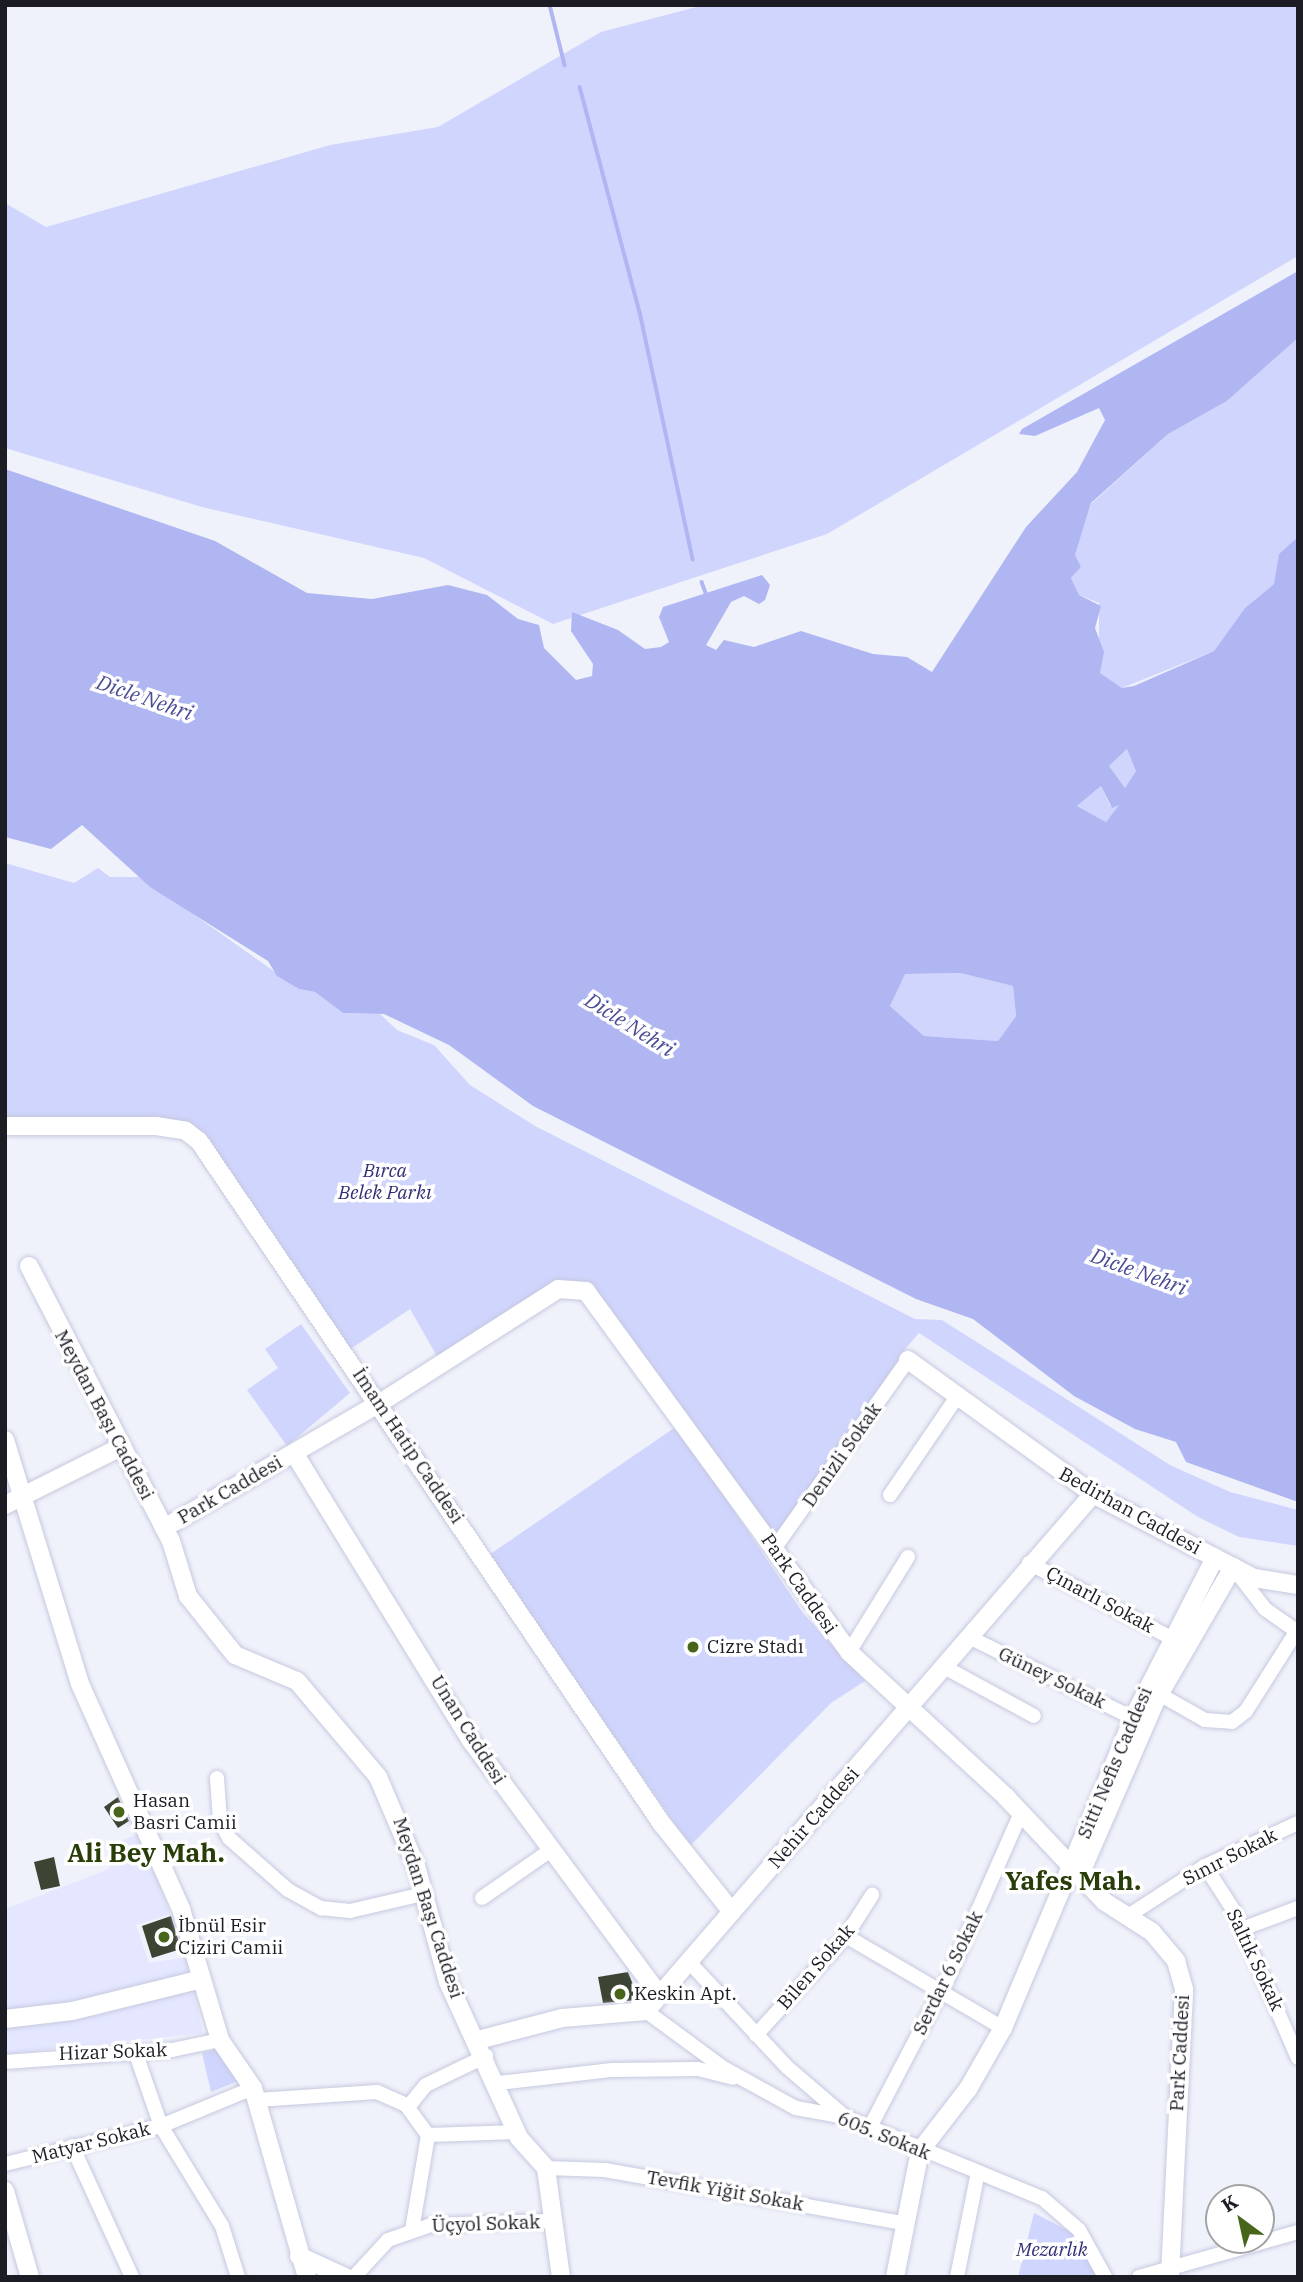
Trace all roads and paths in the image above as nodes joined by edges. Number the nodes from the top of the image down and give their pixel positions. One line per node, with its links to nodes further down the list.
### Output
1 (5, 1126): 5 (street, İmam Hatip Caddesi)
2 (29, 1266): 7 (street, Meydan Başı Caddesi)
3 (908, 1360): 4 (street, Bedirhan Caddesi); 13 (street, Denizli Sokak)
4 (959, 1394): 9 (street, Bedirhan Caddesi); 10 (street)
5 (380, 1403): 8 (street, Park Caddesi); 13 (street, Park Caddesi); 38 (street, İmam Hatip Caddesi)
6 (5, 1440): 11 (street)
7 (119, 1448): 11 (street); 12 (street, Meydan Başı Caddesi)
8 (294, 1453): 12 (street, Park Caddesi); 31 (street, Unan Caddesi)
9 (1093, 1494): 15 (street, Bedirhan Caddesi); 16 (street, Nehir Caddesi)
10 (890, 1495)
11 (12, 1502): 43 (street)
12 (164, 1528): 34 (street, Meydan Başı Caddesi)
13 (774, 1549): 22 (street, Park Caddesi)
14 (908, 1558): 22 (street)
15 (1215, 1559): 17 (street, Bedirhan Caddesi); 21 (street, Sitti Nefis Caddesi)
16 (1029, 1563): 20 (street, Nehir Caddesi); 21 (street, Çınarlı Sokak)
17 (1233, 1567): 18 (street, Bedirhan Caddesi); 19 (street); 24 (street)
18 (1298, 1585)
19 (1297, 1631): 24 (street)
20 (971, 1638): 23 (street, Nehir Caddesi); 27 (street, Güney Sokak)
21 (1171, 1638): 27 (street, Sitti Nefis Caddesi)
22 (849, 1652): 25 (street, Park Caddesi)
23 (946, 1668): 25 (street, Nehir Caddesi); 26 (street)
24 (1159, 1694): 33 (street)
25 (909, 1711): 29 (street, Park Caddesi); 38 (street, Nehir Caddesi)
26 (1034, 1716)
27 (1133, 1718): 33 (street, Sitti Nefis Caddesi)
28 (217, 1778): 34 (street)
29 (1021, 1813): 33 (street, Park Caddesi); 44 (street, Serdar 6 Sokak)
30 (1298, 1823): 32 (street, Sınır Sokak)
31 (548, 1852): 36 (street); 45 (street, Unan Caddesi)
32 (1205, 1866): 39 (street, Sınır Sokak); 40 (street, Saltık Sokak)
33 (1074, 1873): 39 (street, Park Caddesi); 48 (street, Sitti Nefis Caddesi)
34 (423, 1894): 51 (street, Meydan Başı Caddesi)
35 (872, 1895): 41 (street, Bilen Sokak)
36 (482, 1898)
37 (1298, 1908): 40 (street)
38 (732, 1912): 42 (street, Nehir Caddesi)
39 (1128, 1916): 75 (street, Park Caddesi)
40 (1242, 1928): 53 (street, Saltık Sokak)
41 (846, 1936): 44 (street); 49 (street, Bilen Sokak)
42 (690, 1964): 45 (street, Nehir Caddesi); 49 (street)
43 (198, 1980): 47 (street); 50 (street)
44 (940, 1993): 48 (street); 61 (street, Serdar 6 Sokak)
45 (659, 1994): 46 (street, Nehir Caddesi)
46 (646, 2011): 51 (street); 55 (street, 605. Sokak)
47 (5, 2018)
48 (1003, 2028): 65 (street, Sitti Nefis Caddesi)
49 (756, 2035): 59 (street)
50 (220, 2040): 52 (street, Hizar Sokak); 57 (street)
51 (482, 2048): 56 (street, Meydan Başı Caddesi); 58 (street)
52 (136, 2054): 54 (street, Hizar Sokak); 60 (street)
53 (1298, 2058)
54 (5, 2062)
55 (748, 2081): 56 (street); 59 (street, 605. Sokak)
56 (499, 2083): 62 (street, Meydan Başı Caddesi)
57 (255, 2094): 58 (street, Matyar Sokak); 60 (street, Matyar Sokak); 74 (street)
58 (408, 2107): 63 (street)
59 (845, 2117): 61 (street, 605. Sokak)
60 (161, 2126): 64 (street, Matyar Sokak); 78 (street)
61 (869, 2129): 65 (street, 605. Sokak)
62 (517, 2132): 63 (street); 67 (street, Meydan Başı Caddesi)
63 (428, 2135): 72 (street)
64 (72, 2146): 66 (street, Matyar Sokak); 77 (street)
65 (920, 2151): 68 (street, 605. Sokak); 71 (street, Sitti Nefis Caddesi)
66 (5, 2164)
67 (545, 2168): 70 (street, Meydan Başı Caddesi); 71 (street, Tevfik Yiğit Sokak)
68 (978, 2172): 84 (street); 85 (street, 605. Sokak)
69 (5, 2191): 76 (street)
70 (554, 2221): 72 (street, Üçyol Sokak); 82 (street, Meydan Başı Caddesi)
71 (903, 2223): 83 (street, Sitti Nefis Caddesi)
72 (412, 2230): 81 (street, Üçyol Sokak)
73 (1298, 2232): 75 (street)
74 (299, 2256): 79 (street); 80 (street)
75 (1171, 2272): 86 (street)
76 (30, 2277)
77 (132, 2277)
78 (238, 2277)
79 (307, 2277)
80 (345, 2277)
81 (354, 2277)
82 (561, 2277)
83 (895, 2277)
84 (957, 2277)
85 (1105, 2277)
86 (1139, 2277)

